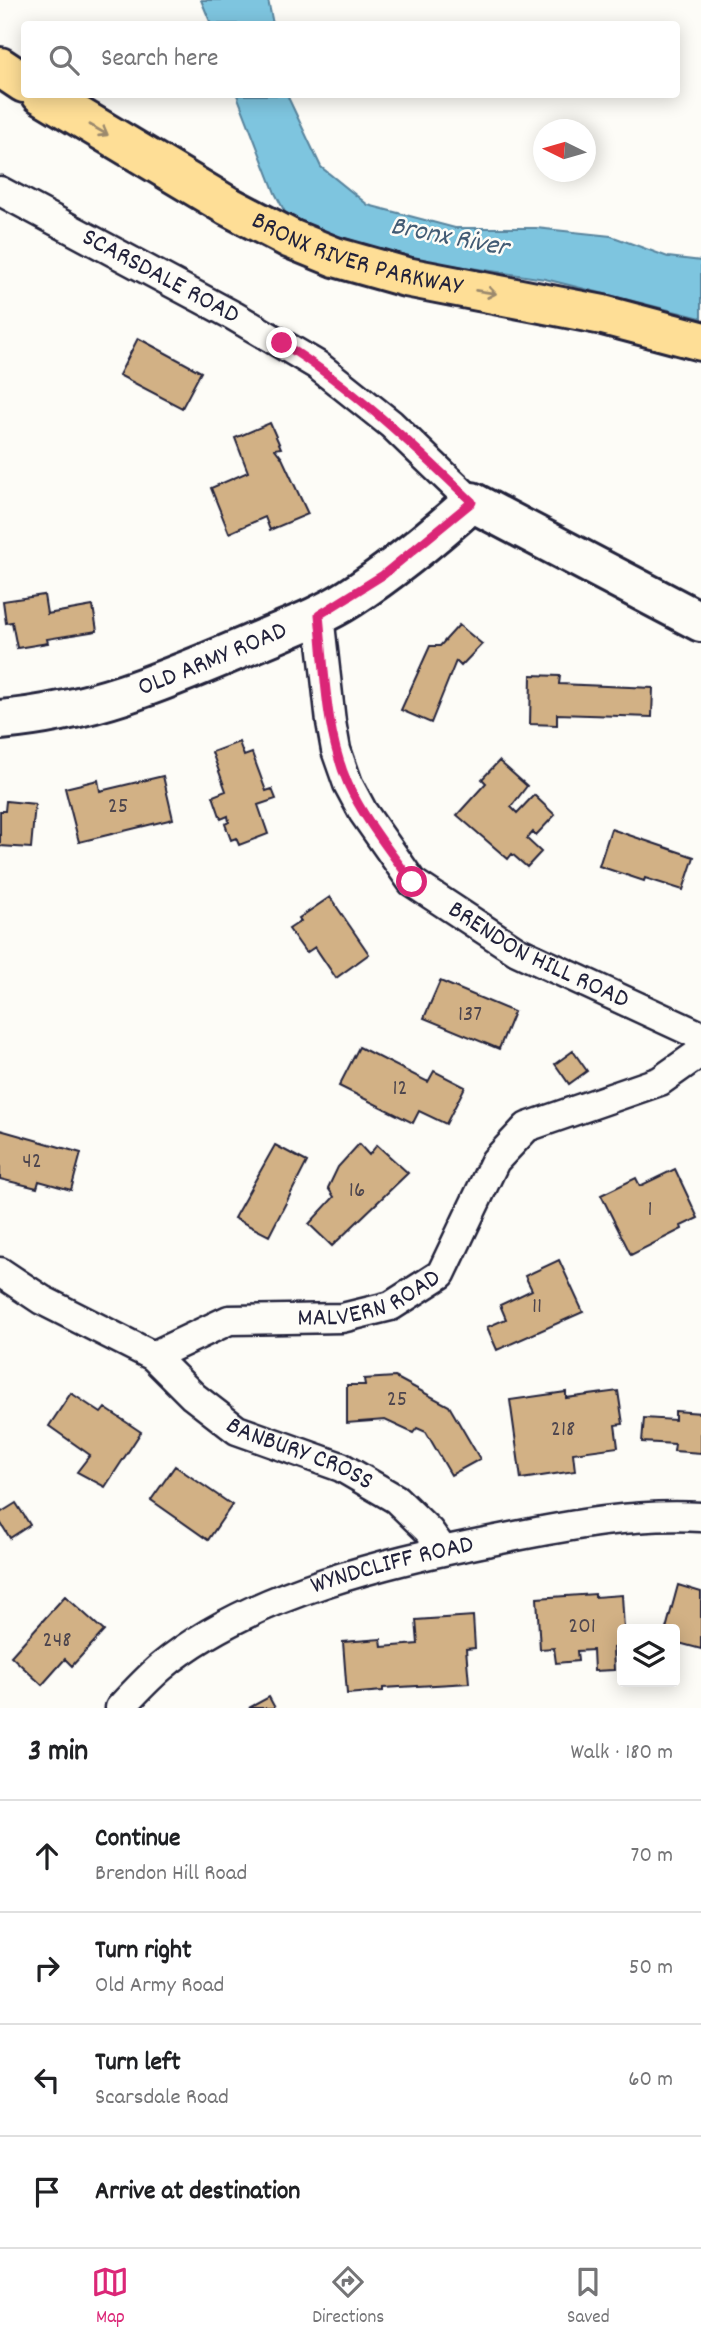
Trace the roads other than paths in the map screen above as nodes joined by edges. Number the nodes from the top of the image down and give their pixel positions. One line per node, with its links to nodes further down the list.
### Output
1 (0, 67): 2 (highway)
2 (21, 81)
3 (48, 98): 5 (highway, BRONX RIVER PARKWAY, one-way to 5)
4 (0, 191): 6 (street, SCARSDALE ROAD)
5 (701, 341)
6 (472, 502): 7 (street, OLD ARMY ROAD); 8 (street, SCARSDALE ROAD)
7 (319, 615): 9 (street, OLD ARMY ROAD); 10 (street, BRENDON HILL ROAD)
8 (701, 622)
9 (0, 720)
10 (701, 1036)
11 (701, 1052): 13 (street, MALVERN ROAD)
12 (0, 1272): 13 (street)
13 (153, 1356): 15 (street, BANBURY CROSS)
14 (701, 1517): 15 (street, WYNDCLIFF ROAD)
15 (443, 1550): 16 (street, WYNDCLIFF ROAD)
16 (120, 1708)

